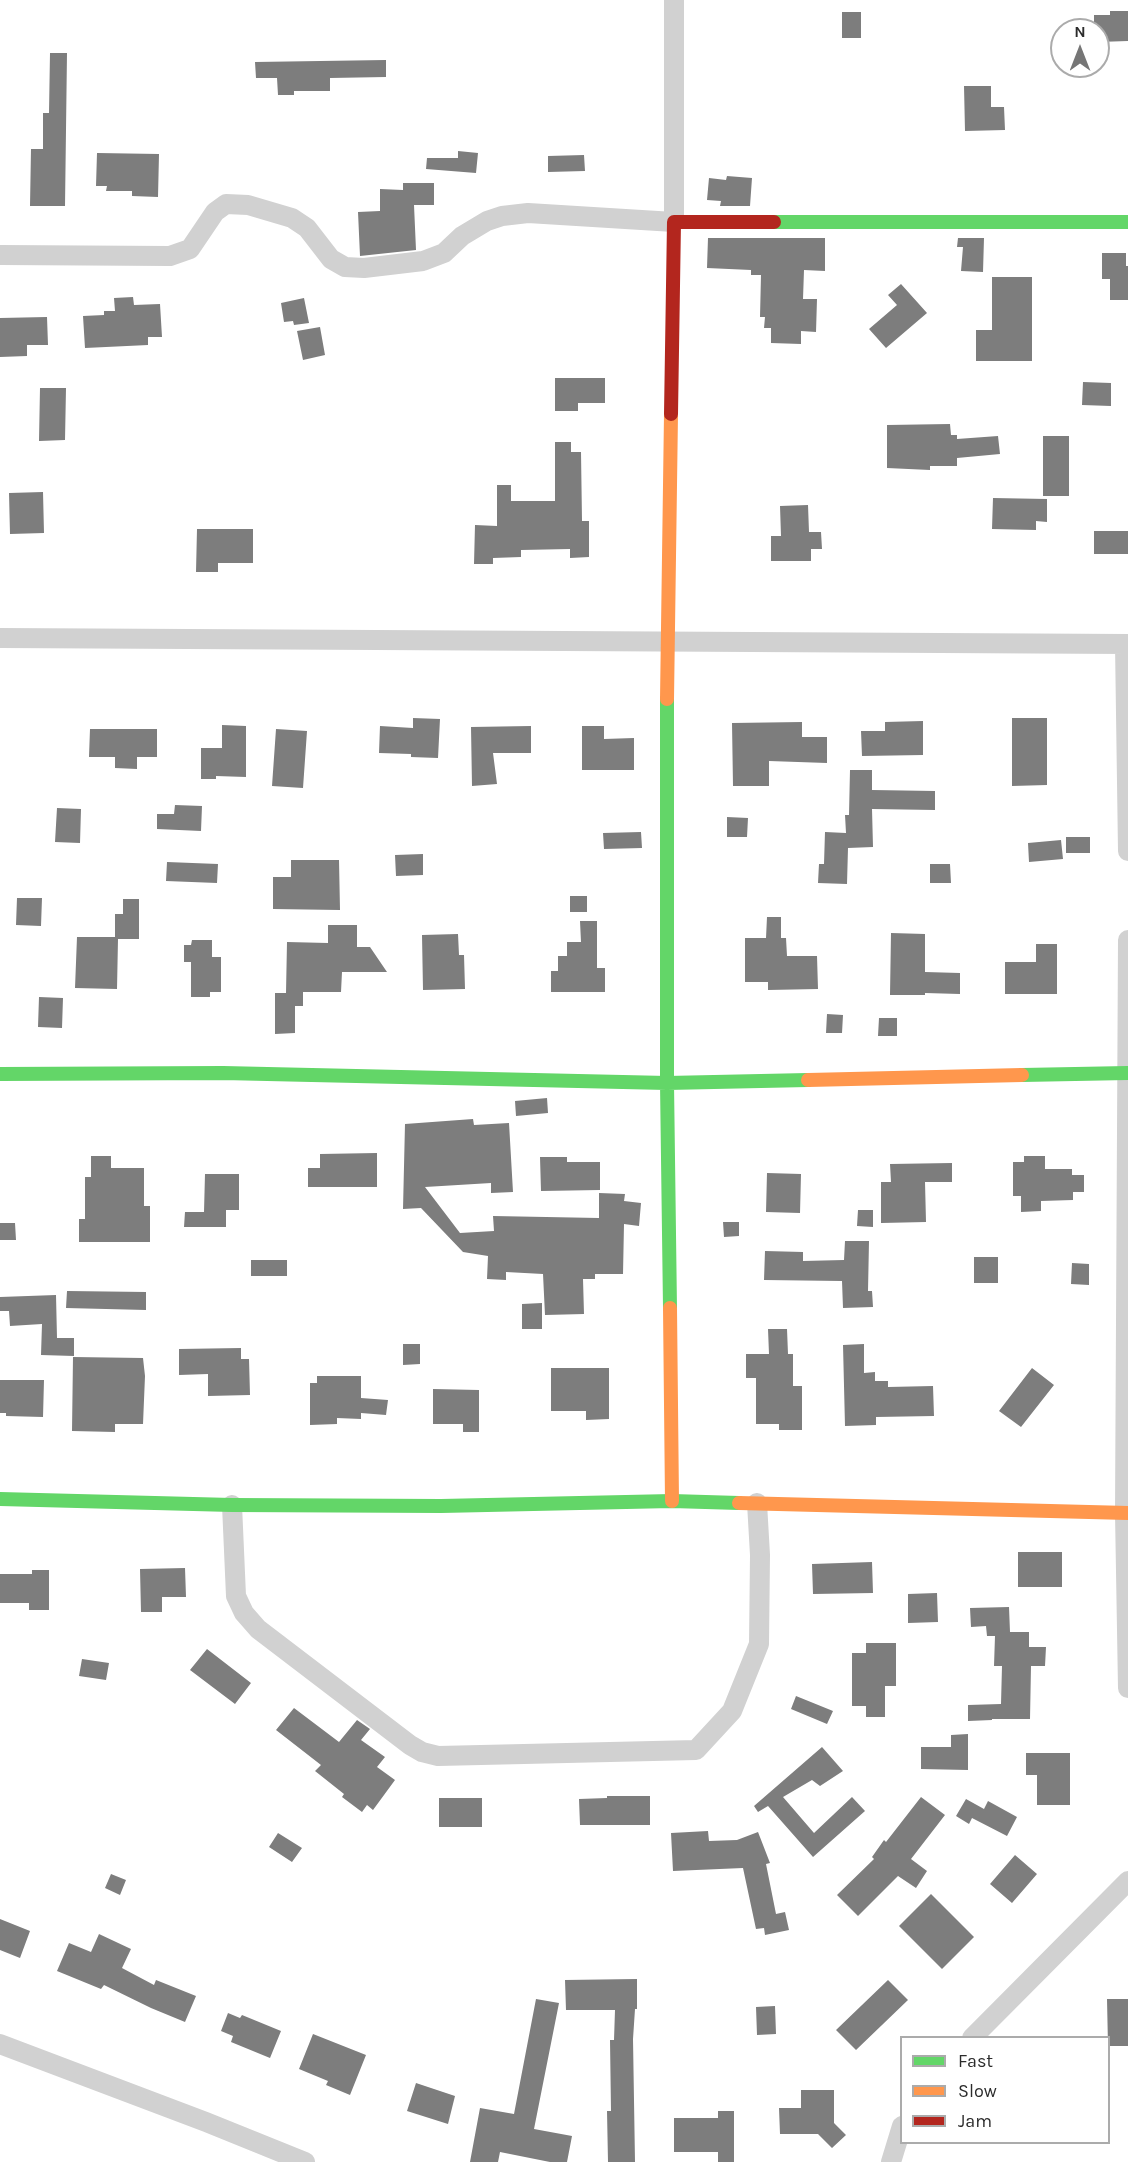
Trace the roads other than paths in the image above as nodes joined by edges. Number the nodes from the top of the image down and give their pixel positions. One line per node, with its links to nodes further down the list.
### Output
1 (674, 0): 2 (street)
2 (674, 222): 3 (street); 4 (street); 6 (street)
3 (1128, 222)
4 (0, 255)
5 (0, 638): 6 (street)
6 (667, 642): 7 (street); 12 (street)
7 (1127, 644): 8 (street)
8 (1128, 851)
9 (1128, 940): 10 (street)
10 (1127, 1072): 12 (street); 17 (street)
11 (0, 1074): 12 (street)
12 (667, 1083): 14 (street)
13 (0, 1499): 16 (street)
14 (672, 1501): 15 (street); 16 (street)
15 (757, 1503): 16 (street); 17 (street)
16 (232, 1505)
17 (1126, 1513): 18 (street)
18 (1128, 1688)
19 (1128, 1881): 20 (street)
20 (973, 2036)
21 (0, 2044): 24 (street)
22 (900, 2137): 23 (street)
23 (896, 2158)
24 (305, 2162)

